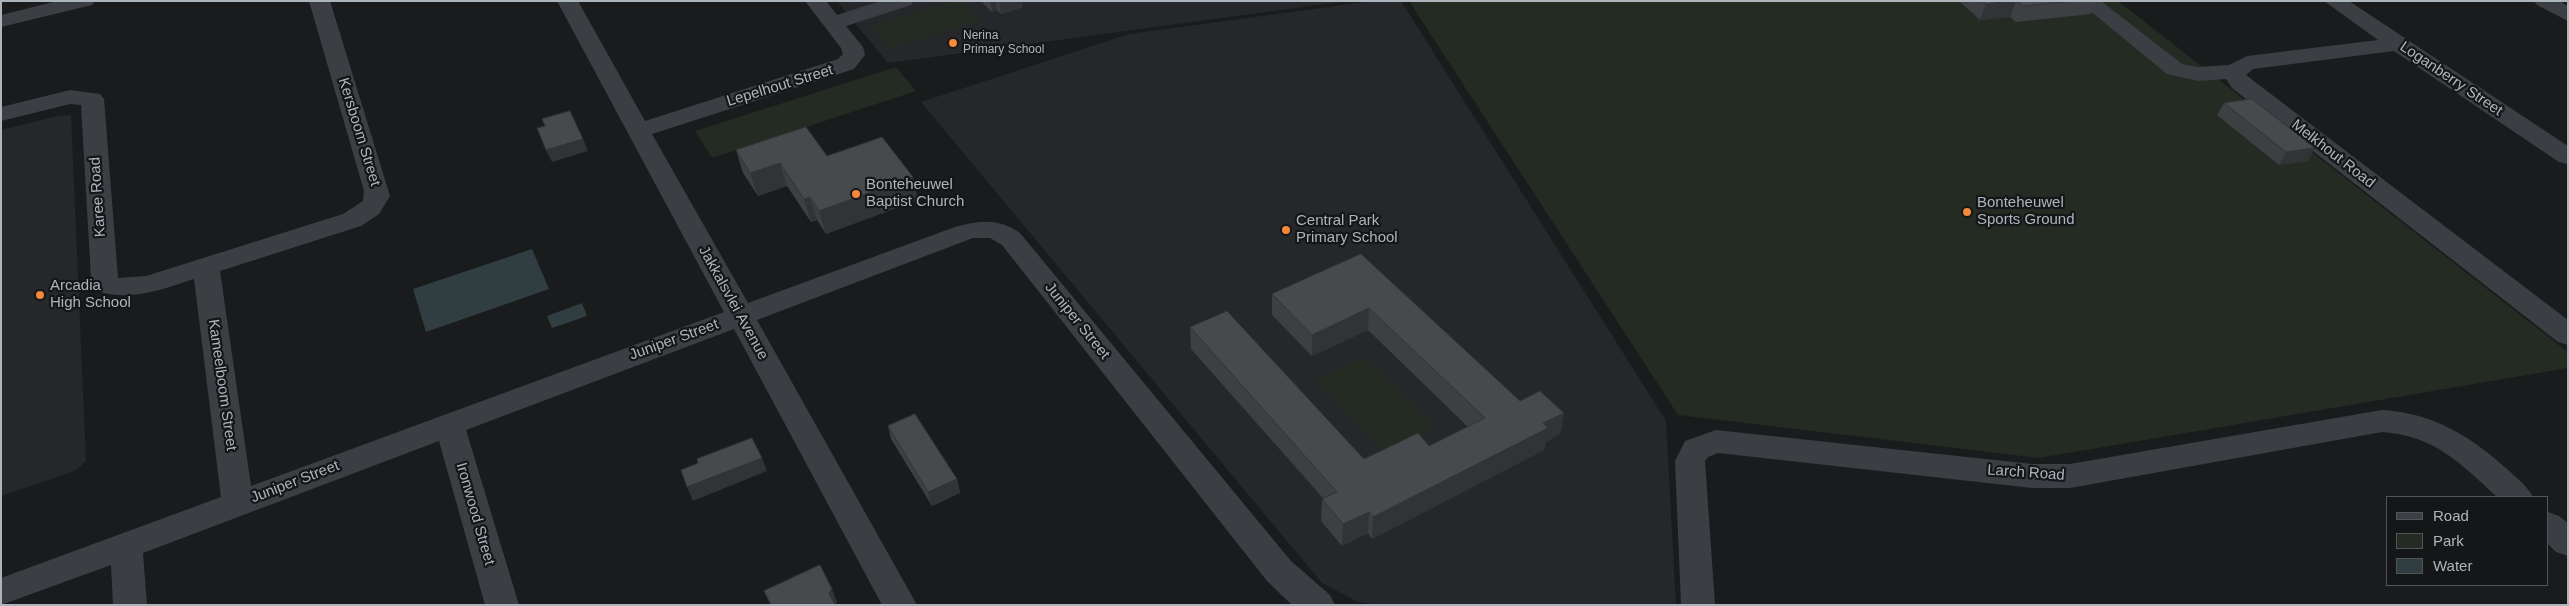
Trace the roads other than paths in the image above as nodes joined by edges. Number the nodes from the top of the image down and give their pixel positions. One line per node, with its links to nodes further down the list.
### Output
1 (85, 1): 10 (street)
2 (319, 1): 17 (street, Kersboom Street)
3 (567, 1): 15 (street, Jakkalsvlei Avenue)
4 (814, 1): 11 (street, Lepelhout Street)
5 (904, 1): 11 (street)
6 (2088, 1): 13 (street)
7 (2334, 1): 12 (street, Loganberry Street)
8 (2544, 1): 9 (street)
9 (2568, 15)
10 (1, 21)
11 (832, 23): 15 (street, Lepelhout Street)
12 (2398, 44): 13 (street); 16 (street, Loganberry Street)
13 (2236, 71): 19 (street, Melkhout Road)
14 (1, 114): 17 (street, Karee Road)
15 (638, 131): 18 (street, Jakkalsvlei Avenue)
16 (2568, 157)
17 (206, 266): 22 (street, Kameelboom Street)
18 (740, 315): 20 (street, Juniper Street); 29 (street, Jakkalsvlei Avenue); 30 (street, Juniper Street)
19 (2568, 335)
20 (449, 424): 22 (street, Juniper Street); 28 (street, Ironwood Street)
21 (2516, 496): 31 (street, Larch Road)
22 (238, 503): 25 (street, Juniper Street)
23 (2549, 526): 24 (street)
24 (2568, 542)
25 (126, 545): 26 (street, Juniper Street); 27 (street)
26 (1, 592)
27 (130, 605)
28 (502, 605)
29 (900, 605)
30 (1318, 605)
31 (1698, 605)

